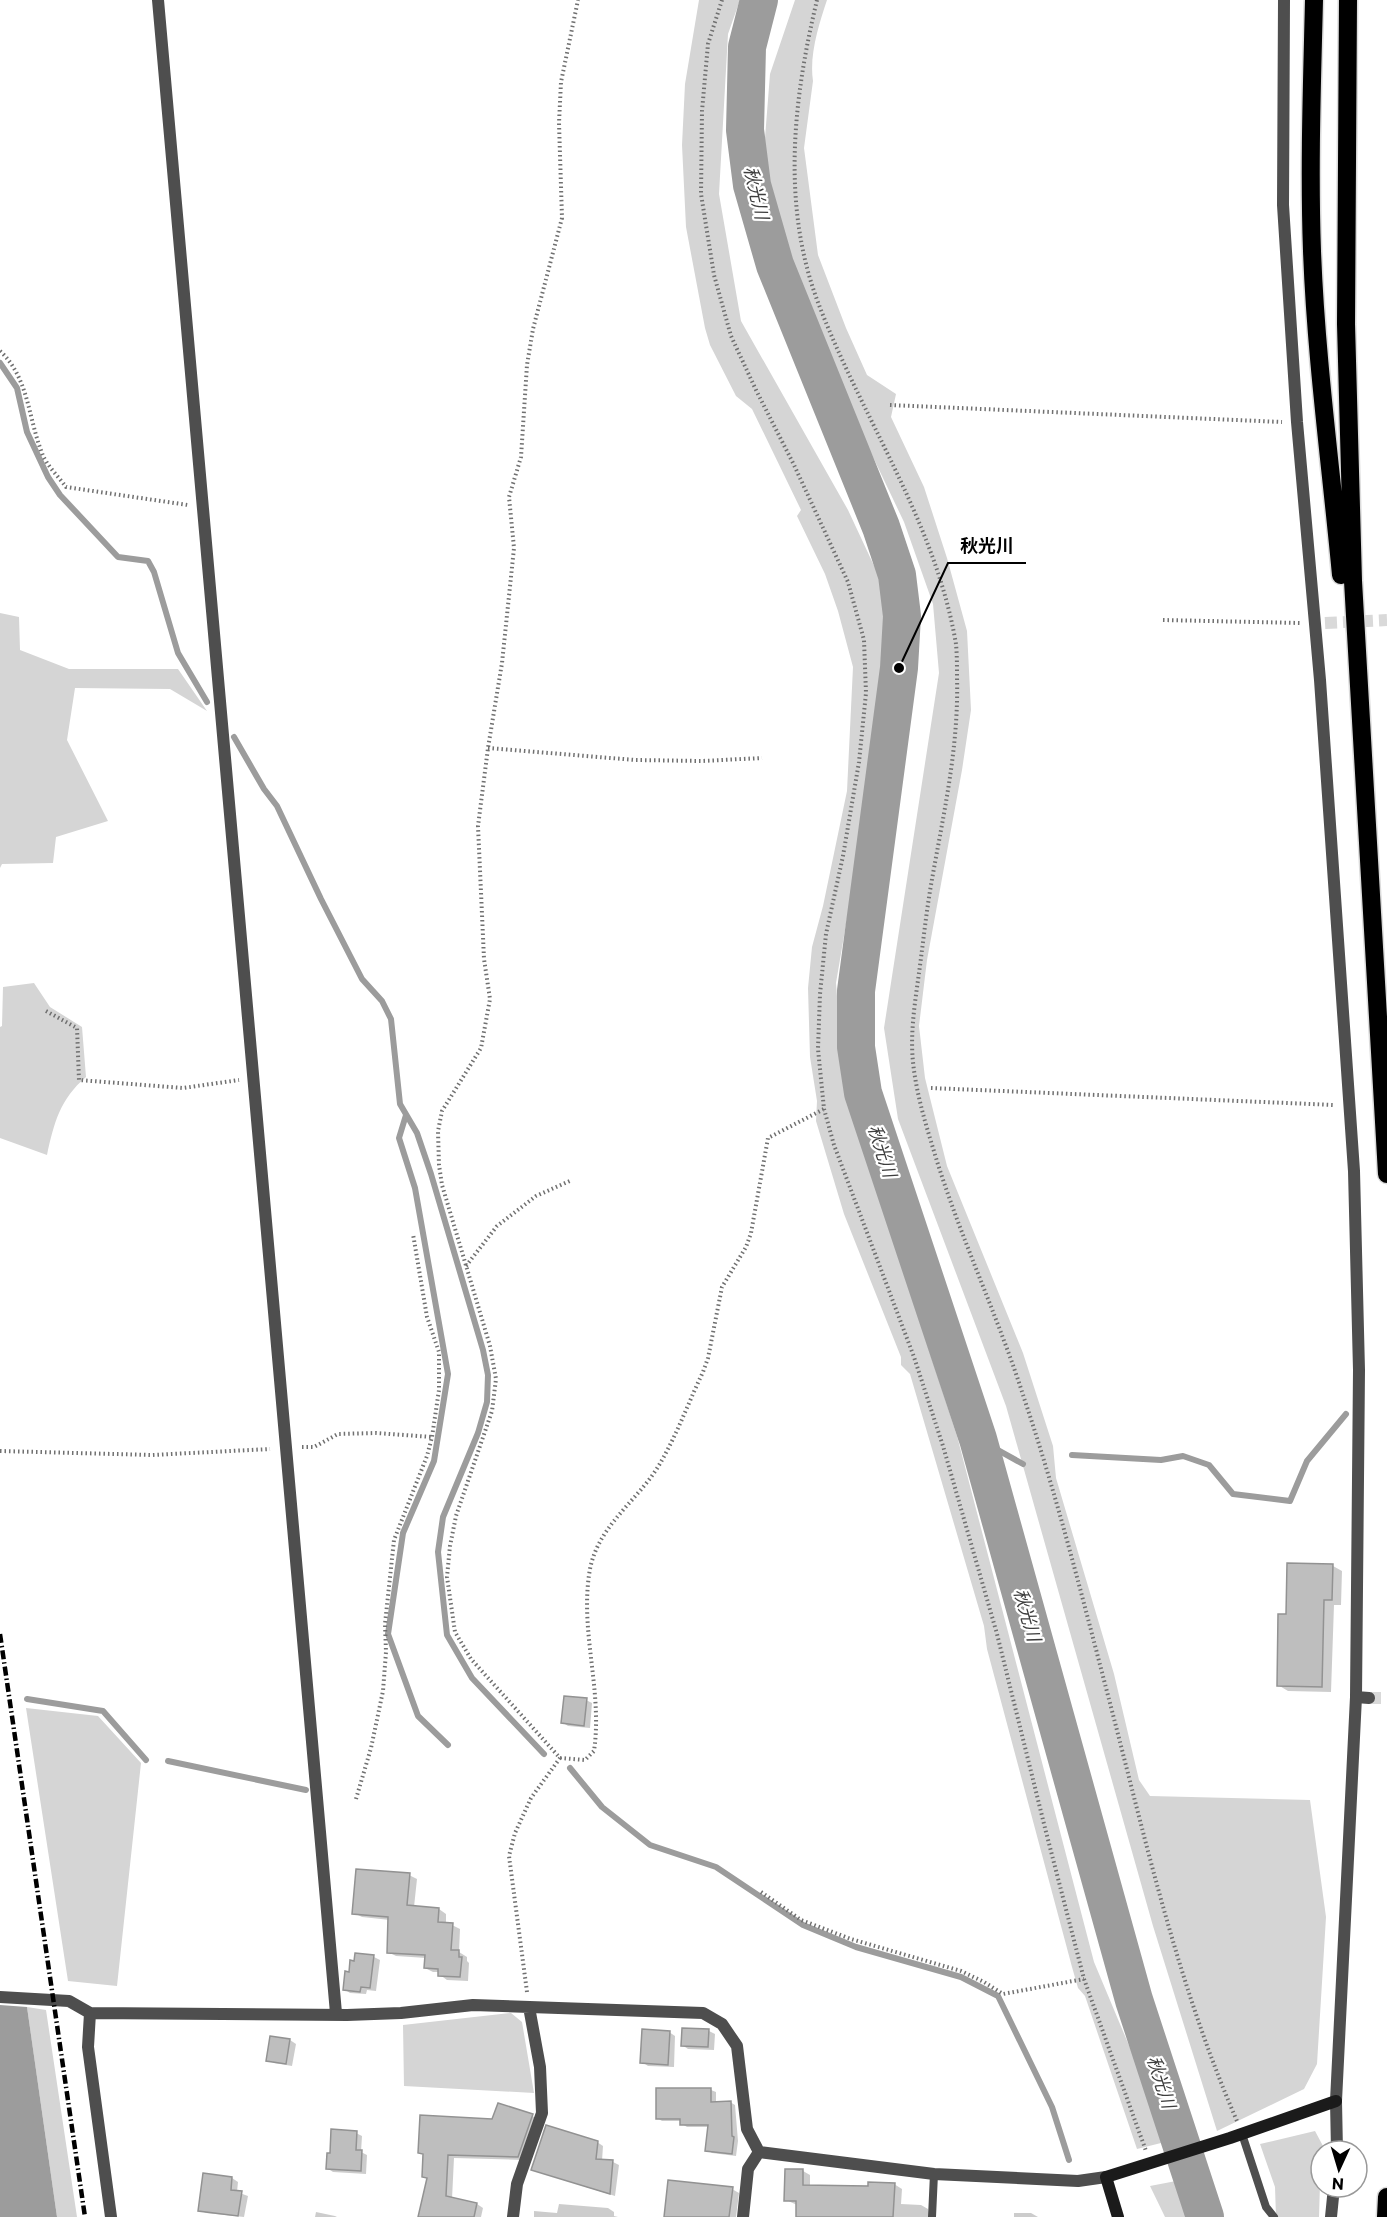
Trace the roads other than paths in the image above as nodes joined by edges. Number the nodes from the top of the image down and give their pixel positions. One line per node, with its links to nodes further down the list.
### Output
1 (158, 0): 12 (street)
2 (1284, 0): 7 (street)
3 (1314, 0): 5 (highway)
4 (1348, 0): 5 (highway)
5 (1365, 809): 6 (highway)
6 (1387, 1174)
7 (1356, 1697): 8 (street); 13 (street)
8 (1369, 1698)
9 (0, 1997): 11 (street)
10 (529, 2007): 12 (street); 16 (street); 23 (street)
11 (90, 2013): 12 (street); 22 (street)
12 (336, 2013)
13 (1336, 2101): 14 (street); 15 (street)
14 (1242, 2134): 18 (street); 21 (lane)
15 (1337, 2139)
16 (759, 2152): 17 (street); 24 (street)
17 (934, 2174): 18 (street); 25 (lane)
18 (1106, 2177): 26 (street)
19 (1387, 2197): 30 (highway)
20 (1333, 2199): 29 (street)
21 (1266, 2207): 27 (lane); 28 (lane)
22 (111, 2217)
23 (513, 2217)
24 (743, 2217)
25 (932, 2217)
26 (1118, 2217)
27 (1267, 2217)
28 (1274, 2217)
29 (1331, 2217)
30 (1386, 2217)

